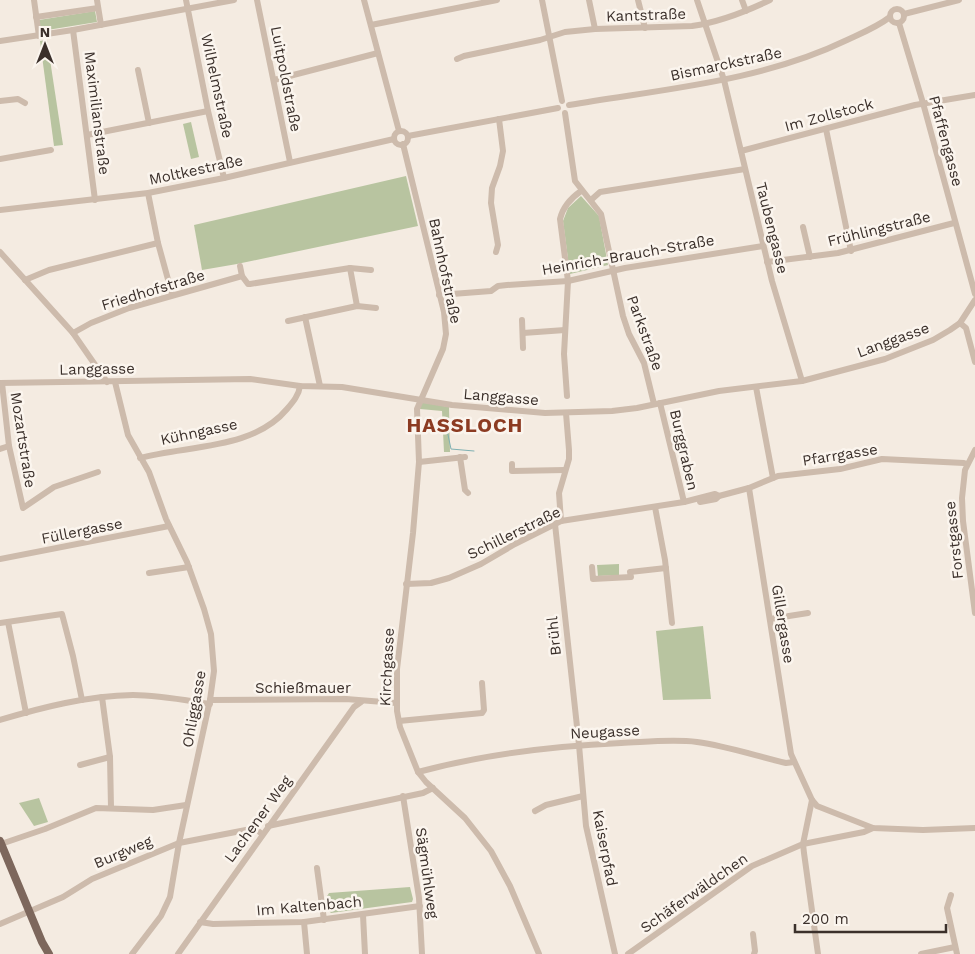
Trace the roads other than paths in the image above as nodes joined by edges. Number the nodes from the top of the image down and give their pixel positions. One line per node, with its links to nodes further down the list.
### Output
1 (34, 0): 21 (street)
2 (97, 0): 16 (street)
3 (186, 0): 17 (street, Wilhelmstraße)
4 (234, 0): 17 (street)
5 (257, 0): 35 (street, Luitpoldstraße)
6 (364, 0): 25 (street)
7 (497, 0): 25 (street)
8 (542, 0): 30 (street)
9 (589, 0): 27 (street)
10 (638, 0): 26 (street)
11 (697, 0): 23 (street, Taubengasse)
12 (742, 0): 19 (street)
13 (770, 0): 19 (street, Kantstraße)
14 (960, 0): 20 (street)
15 (896, 2): 18 (street)
16 (98, 8): 21 (street); 24 (street)
17 (187, 9): 24 (street); 44 (street, Wilhelmstraße)
18 (897, 9): 20 (street); 22 (street)
19 (746, 11): 23 (street, Kantstraße)
20 (904, 14): 22 (street)
21 (36, 17): 29 (street)
22 (894, 21): 36 (street, Bismarckstraße); 41 (street, Pfaffengasse)
23 (706, 24): 26 (street, Kantstraße); 36 (street, Taubengasse)
24 (101, 25): 28 (street)
25 (371, 25): 32 (street)
26 (645, 28): 27 (street, Kantstraße)
27 (595, 29): 30 (street, Kantstraße)
28 (73, 30): 29 (street); 50 (street, Maximilianstraße)
29 (39, 36): 31 (street)
30 (550, 37): 33 (street, Kantstraße); 39 (street)
31 (0, 41)
32 (378, 53): 35 (street); 49 (street)
33 (457, 59)
34 (138, 70): 47 (street)
35 (274, 80): 57 (street, Luitpoldstraße)
36 (724, 80): 42 (street, Bismarckstraße); 55 (street, Taubengasse)
37 (975, 95): 41 (street, Im Zollstock)
38 (0, 101): 40 (street)
39 (562, 101): 42 (street); 43 (street)
40 (25, 102)
41 (923, 103): 48 (street, Im Zollstock); 65 (street, Pfaffengasse)
42 (569, 105): 45 (street)
43 (558, 108): 45 (street); 46 (street)
44 (208, 111): 47 (street); 59 (street, Wilhelmstraße)
45 (565, 113): 60 (street)
46 (499, 118): 51 (street); 71 (street)
47 (149, 123): 50 (street)
48 (826, 129): 55 (street, Im Zollstock); 69 (street)
49 (400, 131): 51 (street); 52 (street)
50 (87, 135): 62 (street, Maximilianstraße)
51 (408, 136): 53 (street)
52 (394, 139): 53 (street); 57 (street, Moltkestraße)
53 (403, 144): 83 (street, Bahnhofstraße)
54 (51, 150): 56 (street)
55 (741, 151): 58 (street, Taubengasse)
56 (0, 159)
57 (290, 162): 59 (street, Moltkestraße)
58 (745, 169): 63 (street); 68 (street, Taubengasse)
59 (224, 178): 61 (street, Moltkestraße)
60 (581, 191): 63 (street, Parkstraße); 80 (street)
61 (148, 193): 62 (street, Moltkestraße); 67 (street)
62 (95, 200): 64 (street, Moltkestraße)
63 (591, 200): 77 (street, Parkstraße)
64 (0, 210)
65 (954, 223): 69 (street, Frühlingstraße); 82 (street, Pfaffengasse)
66 (804, 227): 72 (street, Frühlingstraße)
67 (158, 243): 79 (street); 81 (street)
68 (763, 246): 73 (street, Taubengasse); 77 (street, Heinrich-Brauch-Straße)
69 (851, 251): 72 (street, Frühlingstraße)
70 (0, 252): 79 (street)
71 (496, 252)
72 (810, 257): 73 (street, Frühlingstraße)
73 (767, 262): 96 (street, Taubengasse)
74 (240, 266): 78 (street)
75 (350, 268): 76 (street); 78 (street); 85 (street)
76 (370, 270)
77 (613, 270): 80 (street, Heinrich-Brauch-Straße); 105 (street, Parkstraße)
78 (242, 276): 81 (street, Friedhofstraße)
79 (25, 280): 92 (street)
80 (568, 281): 83 (street, Heinrich-Brauch-Straße); 91 (street)
81 (172, 294): 92 (street, Friedhofstraße)
82 (975, 294)
83 (440, 296): 104 (street, Bahnhofstraße)
84 (975, 300): 90 (street, Langgasse)
85 (357, 306): 86 (street); 87 (street)
86 (376, 308)
87 (305, 317): 89 (street); 101 (street)
88 (522, 320): 93 (street)
89 (288, 321)
90 (960, 323): 95 (street); 96 (street, Langgasse)
91 (565, 330): 93 (street); 103 (street)
92 (73, 333): 97 (street)
93 (523, 333): 94 (street)
94 (523, 348)
95 (975, 362)
96 (802, 381): 102 (street, Langgasse)
97 (107, 382): 98 (street, Langgasse); 99 (street, Langgasse)
98 (115, 382): 100 (street, Langgasse); 110 (street, Ohliggasse)
99 (1, 383): 107 (street, Mozartstraße)
100 (300, 386): 101 (street, Langgasse); 110 (street, Kühngasse)
101 (320, 386): 104 (street, Langgasse)
102 (756, 387): 105 (street, Langgasse); 116 (street)
103 (567, 396)
104 (420, 400): 106 (street, Langgasse); 111 (street, Kirchgasse)
105 (657, 404): 106 (street, Langgasse); 119 (street, Burggraben)
106 (566, 414): 114 (street, Brühl)
107 (9, 446): 108 (street); 115 (street, Mozartstraße)
108 (0, 449)
109 (975, 450): 113 (street, Forstgasse)
110 (140, 458): 122 (street, Ohliggasse)
111 (419, 462): 118 (street); 128 (street, Kirchgasse)
112 (512, 464): 114 (street)
113 (967, 464): 116 (street, Pfarrgasse); 130 (street, Forstgasse)
114 (565, 470): 121 (street, Brühl)
115 (98, 472)
116 (772, 478): 117 (street, Pfarrgasse)
117 (749, 488): 119 (street, Schillerstraße); 131 (street, Gillergasse)
118 (468, 493)
119 (684, 502): 120 (street, Schillerstraße)
120 (655, 507): 121 (street, Schillerstraße); 126 (street)
121 (558, 523): 128 (street, Schillerstraße); 144 (street, Brühl)
122 (169, 526): 123 (street, Füllergasse); 124 (street, Ohliggasse)
123 (0, 559)
124 (189, 567): 127 (street); 138 (street, Ohliggasse)
125 (592, 567): 126 (street)
126 (666, 568): 134 (street)
127 (149, 574)
128 (406, 584): 140 (street, Kirchgasse)
129 (808, 613): 131 (street)
130 (975, 613)
131 (770, 619): 146 (street, Gillergasse)
132 (8, 622): 133 (street); 137 (street); 141 (street)
133 (0, 623)
134 (672, 623)
135 (482, 683): 143 (street)
136 (102, 697): 137 (street, Schießmauer); 138 (street, Schießmauer); 145 (street)
137 (82, 700): 141 (street, Schießmauer)
138 (210, 702): 139 (street, Schießmauer); 153 (street, Ohliggasse)
139 (361, 702): 140 (street, Schießmauer); 156 (street, Lachener Weg)
140 (396, 704): 143 (street, Kirchgasse)
141 (26, 712): 142 (street, Schießmauer)
142 (0, 720)
143 (399, 721): 148 (street, Kirchgasse)
144 (579, 745): 146 (street, Neugasse); 148 (street, Neugasse); 151 (street, Kaiserpfad)
145 (110, 757): 147 (street); 154 (street)
146 (794, 762): 152 (street, Gillergasse)
147 (80, 765)
148 (418, 772): 149 (street, Kirchgasse)
149 (432, 788): 150 (street); 180 (street, Kirchgasse)
150 (404, 796): 156 (street); 165 (street, Sägmühlweg)
151 (583, 796): 155 (street); 181 (street, Kaiserpfad)
152 (812, 800): 157 (street); 162 (street)
153 (186, 805): 154 (street); 161 (street, Ohliggasse)
154 (111, 807): 160 (street)
155 (535, 811)
156 (268, 826): 159 (street, Lachener Weg)
157 (872, 828): 158 (street); 162 (street, Schäferwäldchen)
158 (975, 828)
159 (262, 834): 161 (street, Burgweg); 169 (street, Lachener Weg)
160 (0, 842): 166 (main road)
161 (179, 843): 166 (street, Burgweg); 175 (street, Ohliggasse)
162 (803, 844): 182 (street, Schäferwäldchen); 184 (street)
163 (317, 868): 168 (street)
164 (951, 895): 173 (street)
165 (420, 906): 167 (street, Im Kaltenbach); 179 (street, Sägmühlweg)
166 (29, 912): 171 (street, Burgweg); 174 (main road)
167 (363, 915): 168 (street, Im Kaltenbach); 178 (street)
168 (324, 920): 170 (street, Im Kaltenbach)
169 (200, 922): 170 (street, Im Kaltenbach); 176 (street, Lachener Weg)
170 (304, 922): 177 (street)
171 (0, 924)
172 (753, 934): 183 (street)
173 (956, 951): 185 (street)
174 (49, 954)
175 (132, 954)
176 (178, 954)
177 (307, 954)
178 (365, 954)
179 (422, 954)
180 (539, 954)
181 (615, 954)
182 (628, 954)
183 (754, 954)
184 (818, 954)
185 (921, 954)

